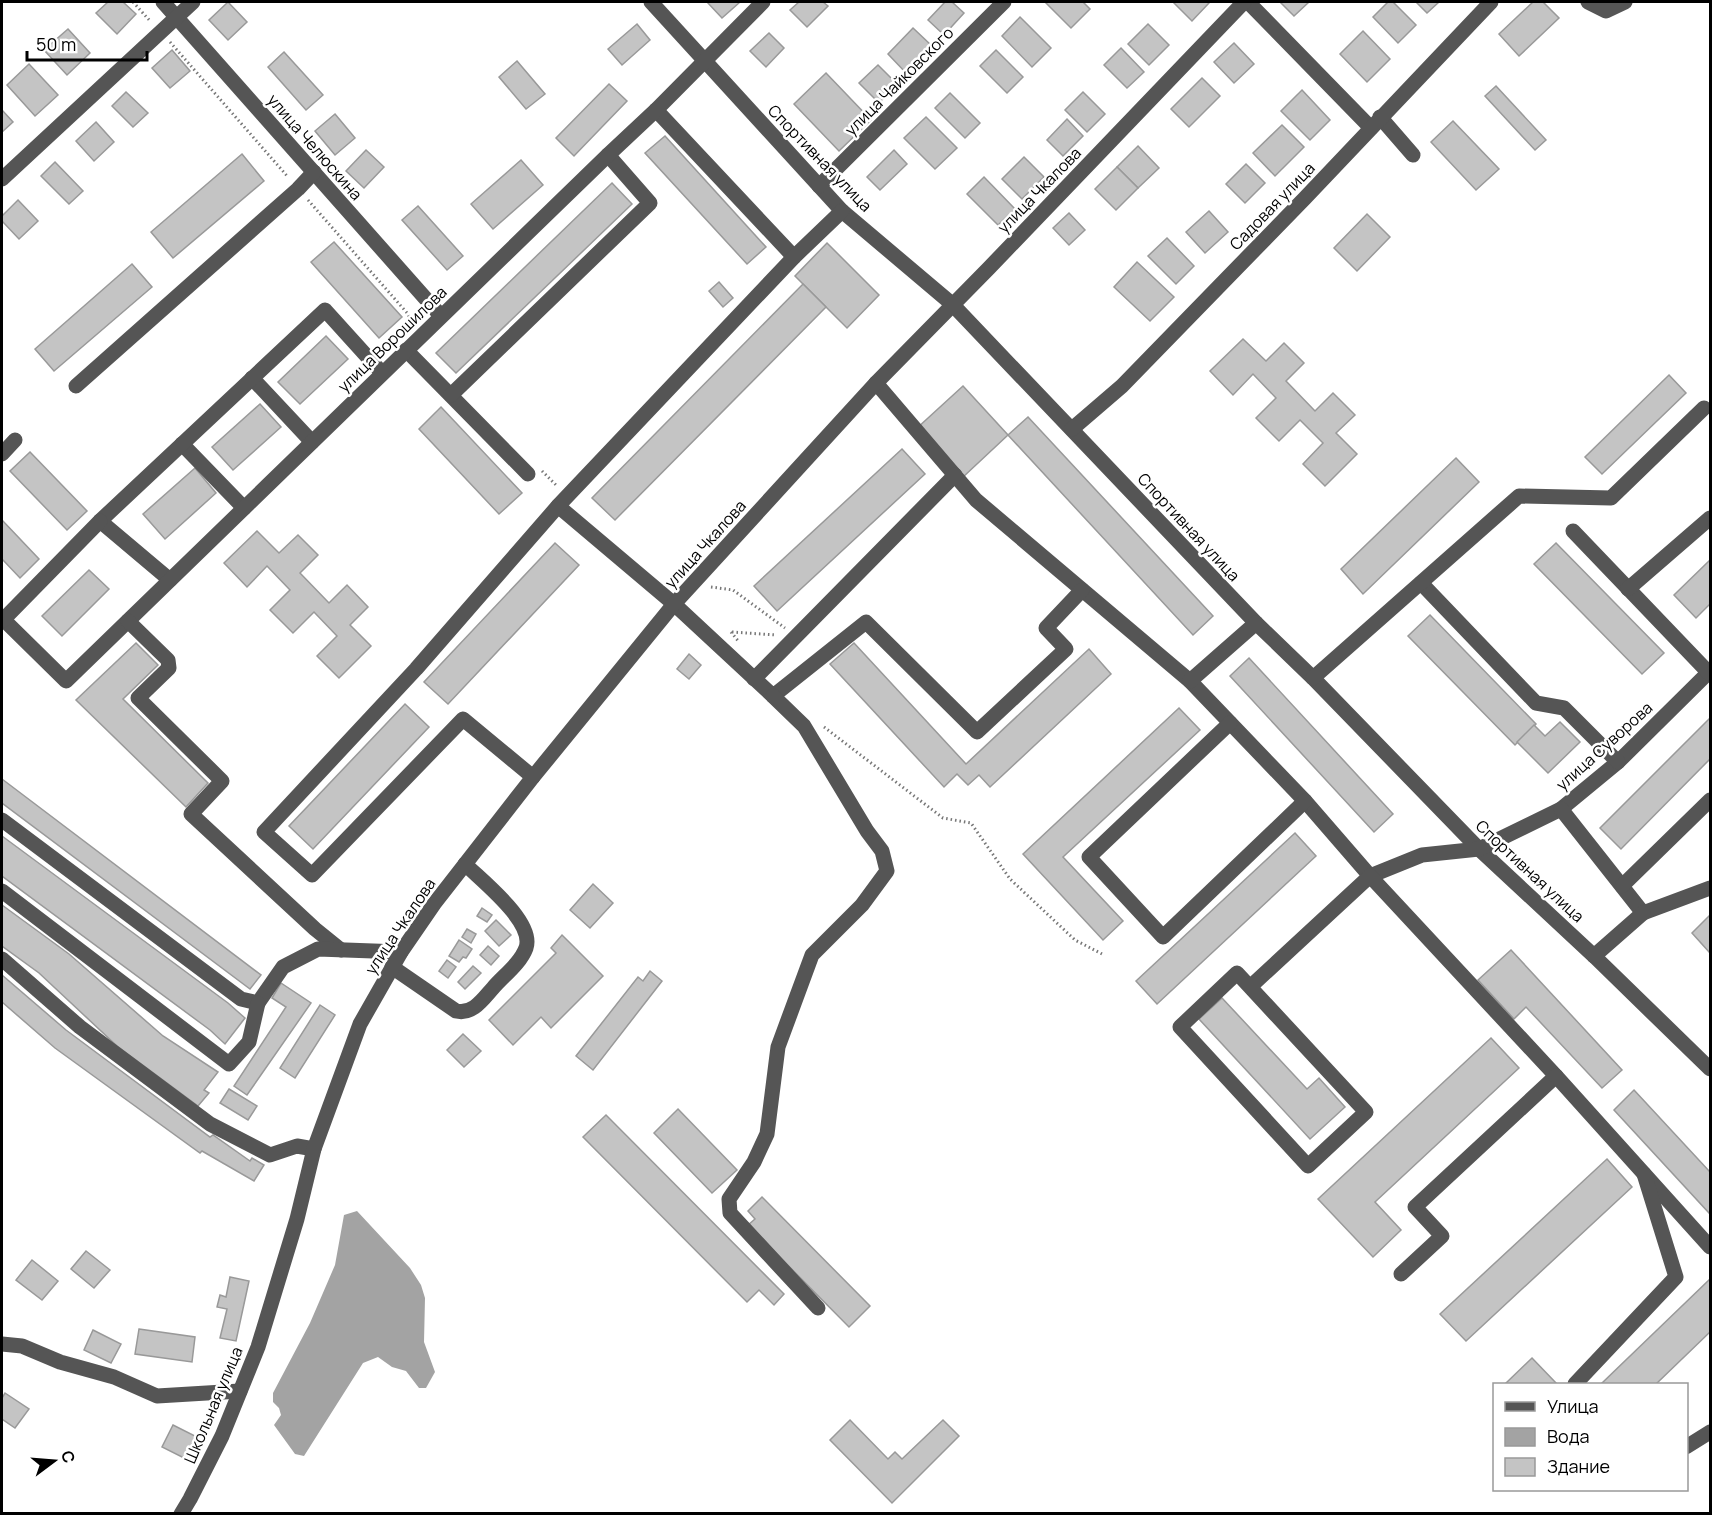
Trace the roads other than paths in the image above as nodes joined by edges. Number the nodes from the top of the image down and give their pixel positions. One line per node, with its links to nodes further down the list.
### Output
1 (163, 2): 10 (street, улица Челюскина)
2 (194, 2): 10 (street)
3 (651, 2): 11 (street, Спортивная улица)
4 (763, 2): 11 (street, улица Ворошилова)
5 (1004, 2): 18 (street, улица Чайковского)
6 (1246, 2): 13 (street); 21 (street, улица Чкалова)
7 (1491, 2): 13 (street, Садовая улица)
8 (1588, 2): 9 (street)
9 (1624, 2)
10 (177, 17): 16 (street, улица Челюскина); 17 (street)
11 (705, 61): 12 (street, улица Ворошилова); 18 (street, Спортивная улица)
12 (656, 110): 14 (street, улица Ворошилова); 20 (street)
13 (1375, 123): 15 (street); 30 (street, Садовая улица)
14 (608, 155): 22 (street, улица Ворошилова); 28 (street)
15 (1413, 155)
16 (314, 172): 22 (street, улица Челюскина); 27 (street)
17 (2, 179)
18 (819, 186): 19 (street, Спортивная улица)
19 (842, 211): 20 (street); 21 (street, Спортивная улица)
20 (794, 257): 37 (street)
21 (952, 304): 26 (street, улица Чкалова); 30 (street, Спортивная улица)
22 (441, 316): 23 (street, улица Ворошилова)
23 (406, 350): 24 (street, улица Ворошилова); 28 (street)
24 (382, 373): 25 (street); 32 (street, улица Ворошилова)
25 (252, 378): 32 (street); 33 (street)
26 (876, 383): 36 (street); 46 (street, улица Чкалова)
27 (76, 386)
28 (451, 395): 35 (street)
29 (1704, 408): 43 (street)
30 (1072, 429): 49 (street, Спортивная улица)
31 (15, 440): 34 (street)
32 (312, 442): 38 (street, улица Ворошилова)
33 (182, 444): 38 (street); 40 (street)
34 (2, 454)
35 (528, 474)
36 (955, 475): 45 (street); 52 (street)
37 (558, 507): 46 (street); 57 (street)
38 (244, 508): 42 (street, улица Ворошилова)
39 (1710, 518): 44 (street)
40 (100, 521): 42 (street); 47 (street)
41 (1573, 531): 44 (street)
42 (170, 580): 48 (street, улица Ворошилова)
43 (1420, 583): 51 (street); 56 (street)
44 (1628, 589): 50 (street)
45 (1082, 590): 53 (street); 54 (street)
46 (674, 604): 52 (street); 57 (street, улица Чкалова)
47 (2, 619): 48 (street, улица Ворошилова)
48 (128, 621): 69 (street)
49 (1256, 623): 51 (street, Спортивная улица); 53 (street)
50 (1710, 672): 56 (street, улица Суворова)
51 (1313, 678): 62 (street, Спортивная улица)
52 (754, 679): 54 (street)
53 (1190, 681): 55 (street)
54 (773, 696): 83 (street)
55 (1230, 723): 59 (street); 59 (street)
56 (1618, 762): 60 (street, улица Суворова)
57 (533, 777): 63 (street, улица Чкалова)
58 (1710, 800): 65 (street)
59 (1305, 801): 64 (street)
60 (1561, 809): 62 (street, улица Суворова); 65 (street)
61 (2, 820): 75 (street)
62 (1479, 849): 64 (street, улица Суворова); 71 (street, Спортивная улица)
63 (465, 864): 70 (street, улица Чкалова); 73 (street)
64 (1370, 876): 74 (street); 77 (street)
65 (1622, 886): 68 (street)
66 (1710, 888): 68 (street)
67 (2, 891): 75 (street)
68 (1643, 913): 71 (street)
69 (340, 950): 70 (street); 75 (street)
70 (401, 952): 73 (street, улица Чкалова)
71 (1594, 956): 76 (street, Спортивная улица)
72 (2, 959): 78 (street)
73 (392, 967): 78 (street, улица Чкалова)
74 (1250, 987): 74 (street)
75 (258, 1003)
76 (1710, 1069)
77 (1556, 1076): 79 (street); 82 (street)
78 (315, 1149): 80 (street, улица Чкалова)
79 (1644, 1174): 81 (street); 85 (street)
80 (297, 1219): 86 (street, Школьная улица)
81 (1710, 1246)
82 (1401, 1274)
83 (818, 1308)
84 (2, 1344): 86 (street)
85 (1576, 1383)
86 (240, 1391): 89 (street, Школьная улица)
87 (1710, 1432): 88 (street)
88 (1688, 1446)
89 (181, 1514)

